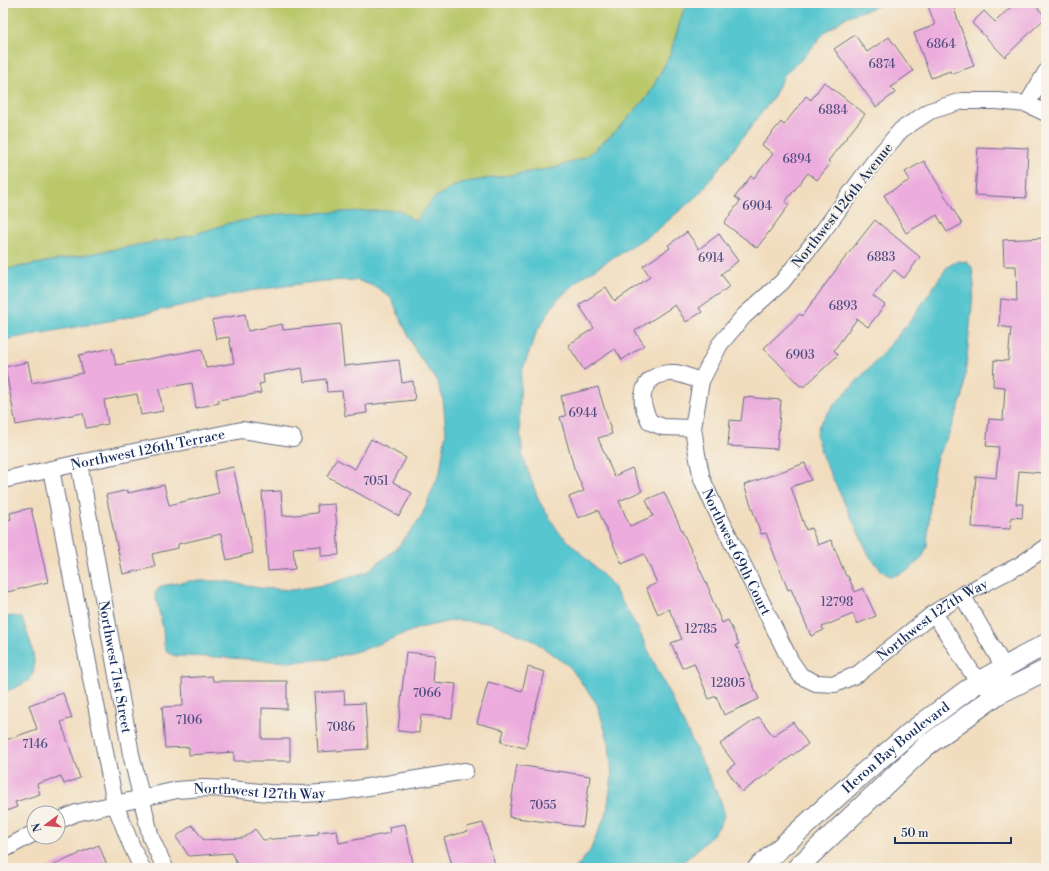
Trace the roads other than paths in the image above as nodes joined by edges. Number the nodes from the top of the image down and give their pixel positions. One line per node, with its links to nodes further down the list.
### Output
1 (1046, 72): 2 (street)
2 (1027, 104): 3 (street, Northwest 126th Avenue); 4 (street, Northwest 126th Avenue)
3 (1046, 113)
4 (701, 381): 5 (street, Northwest 126th Avenue); 6 (street)
5 (697, 405): 6 (street, Northwest 69th Court)
6 (693, 428): 18 (street, Northwest 69th Court)
7 (293, 438): 8 (street, Northwest 126th Terrace)
8 (79, 463): 9 (street, Northwest 126th Terrace); 21 (street, Northwest 71st Street)
9 (51, 469): 10 (street, Northwest 126th Terrace); 22 (street, Northwest 71st Street)
10 (3, 480)
11 (1046, 547): 12 (street, Northwest 127th Way)
12 (962, 595): 13 (street, Northwest 127th Way); 15 (street)
13 (934, 613): 17 (street); 18 (street, Northwest 127th Way)
14 (1046, 644): 15 (street, Heron Bay Boulevard)
15 (1004, 667): 17 (street, Heron Bay Boulevard); 19 (street)
16 (1046, 670): 19 (street, Heron Bay Boulevard)
17 (978, 682): 19 (street); 28 (street, Heron Bay Boulevard)
18 (816, 683)
19 (998, 694): 29 (street, Heron Bay Boulevard)
20 (465, 771): 21 (street, Northwest 127th Way)
21 (141, 799): 22 (street, Northwest 127th Way); 27 (street, Northwest 71st Street)
22 (115, 804): 23 (street, Northwest 127th Way); 26 (street, Northwest 71st Street)
23 (66, 817)
24 (26, 837): 25 (street)
25 (3, 850)
26 (142, 868)
27 (165, 868)
28 (758, 868)
29 (797, 868)

